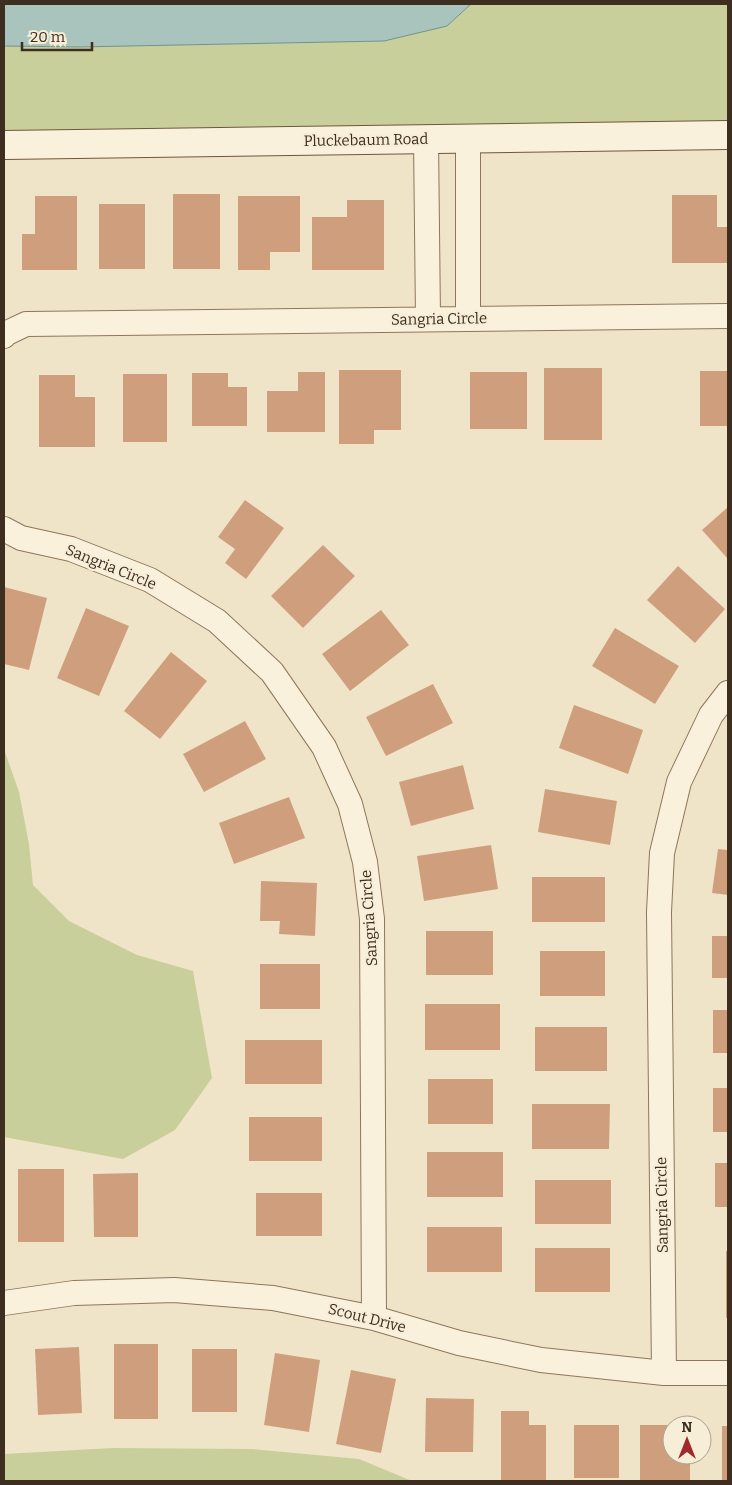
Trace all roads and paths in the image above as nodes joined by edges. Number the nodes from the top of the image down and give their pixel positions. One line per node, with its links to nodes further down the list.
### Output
1 (728, 135): 2 (street, Pluckebaum Road)
2 (468, 138): 3 (street, Pluckebaum Road); 7 (street)
3 (426, 139): 4 (street, Pluckebaum Road); 6 (street)
4 (4, 144)
5 (728, 316): 7 (street, Sangria Circle)
6 (428, 319): 7 (street, Sangria Circle); 8 (street, Sangria Circle)
7 (468, 319)
8 (4, 336)
9 (4, 529): 12 (street, Sangria Circle)
10 (728, 693): 13 (street, Sangria Circle)
11 (4, 1303): 12 (street, Scout Drive)
12 (374, 1318): 13 (street, Scout Drive)
13 (664, 1372): 14 (street, Scout Drive)
14 (728, 1372)

